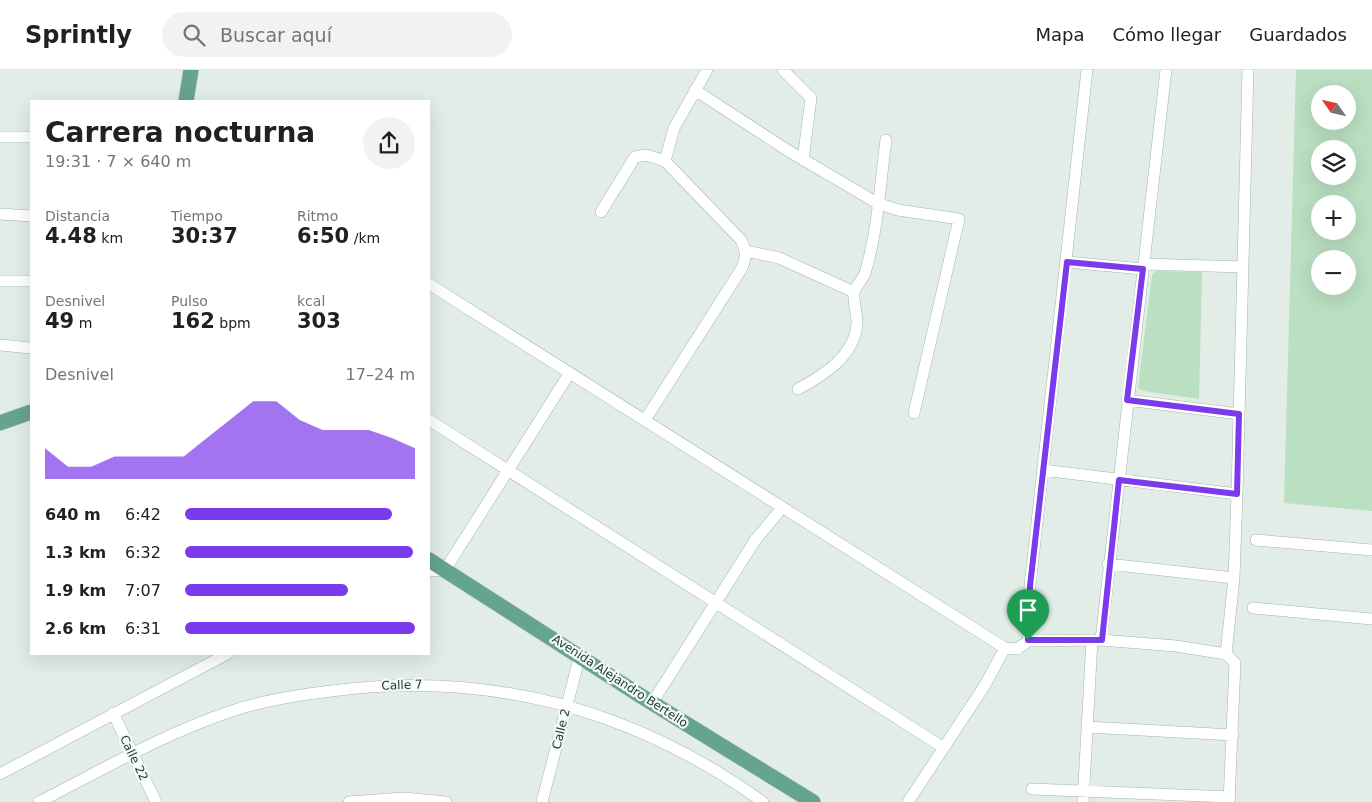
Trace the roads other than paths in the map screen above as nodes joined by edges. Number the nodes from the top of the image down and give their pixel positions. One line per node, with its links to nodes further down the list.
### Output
1 (191, 70): 8 (main road)
2 (707, 70): 7 (street)
3 (783, 70): 12 (street)
4 (1087, 70): 19 (street)
5 (1166, 70): 20 (street)
6 (1248, 70): 21 (street)
7 (695, 90): 12 (street); 13 (street)
8 (186, 100)
9 (0, 137): 10 (street)
10 (30, 137)
11 (886, 140): 14 (street)
12 (803, 160): 14 (street)
13 (665, 161): 15 (street); 18 (street)
14 (877, 203): 25 (street); 32 (street)
15 (601, 212)
16 (0, 214): 17 (street)
17 (30, 216)
18 (746, 251): 25 (street); 34 (street)
19 (1067, 262): 20 (street); 37 (street)
20 (1143, 267): 21 (street); 30 (street)
21 (1243, 267): 33 (street)
22 (0, 281): 23 (street)
23 (30, 281)
24 (430, 285): 28 (street)
25 (854, 292): 29 (street)
26 (0, 345): 27 (street)
27 (30, 348)
28 (569, 374): 34 (street); 38 (street)
29 (798, 389)
30 (1127, 400): 33 (street); 39 (street)
31 (30, 412): 36 (main road)
32 (914, 413)
33 (1239, 414): 40 (street)
34 (645, 420): 41 (street)
35 (430, 421): 38 (street)
36 (0, 423)
37 (1043, 470): 39 (street); 52 (street)
38 (509, 471): 46 (street); 49 (street)
39 (1119, 480): 40 (street); 45 (street)
40 (1237, 494): 48 (street)
41 (782, 508): 49 (street); 54 (street)
42 (1256, 540): 43 (street)
43 (1372, 550)
44 (430, 561): 46 (main road, Avenida Alejandro Bertello)
45 (1108, 564): 48 (street); 53 (street)
46 (444, 570): 47 (street); 57 (main road, Avenida Alejandro Bertello)
47 (430, 571)
48 (1234, 578): 55 (street)
49 (716, 604): 58 (street); 63 (street)
50 (1253, 608): 51 (street)
51 (1372, 619)
52 (1028, 640): 53 (street); 54 (street)
53 (1097, 640): 55 (street); 61 (street)
54 (1005, 648): 63 (street)
55 (1226, 654): 62 (street)
56 (225, 655): 60 (street)
57 (580, 655): 58 (main road, Avenida Alejandro Bertello); 59 (street, Calle 2)
58 (652, 703): 75 (main road, Avenida Alejandro Bertello)
59 (567, 704): 64 (street, Calle 7); 73 (street, Calle 2); 74 (street, Calle 7)
60 (113, 713): 64 (street, Calle 22); 65 (street)
61 (1087, 727): 62 (street); 67 (street)
62 (1232, 735): 68 (street)
63 (944, 748): 76 (street)
64 (133, 755): 69 (street, Calle 7); 70 (street, Calle 22)
65 (0, 774)
66 (1032, 789): 67 (street)
67 (1084, 796): 68 (street)
68 (1229, 799)
69 (39, 802)
70 (156, 802)
71 (349, 802): 72 (street)
72 (446, 802)
73 (542, 802)
74 (763, 802)
75 (813, 802)
76 (908, 802)

